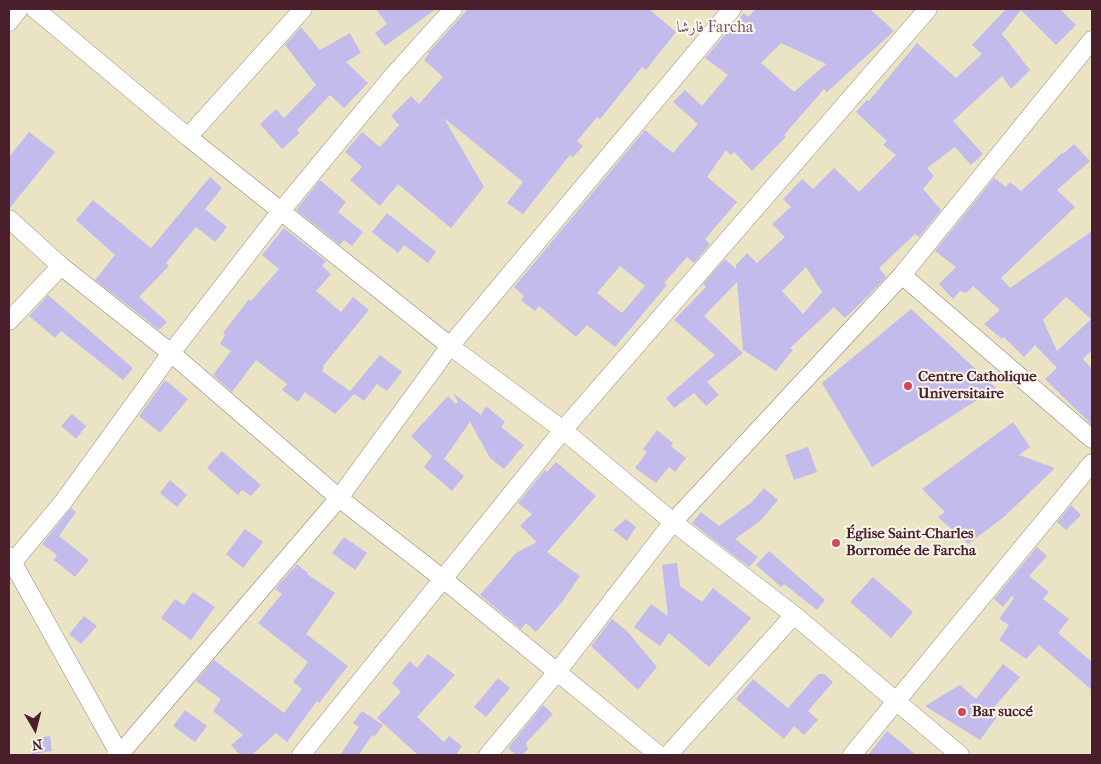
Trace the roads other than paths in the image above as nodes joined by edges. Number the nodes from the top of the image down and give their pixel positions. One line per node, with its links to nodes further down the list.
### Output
1 (19, 9): 7 (street)
2 (34, 9): 9 (street)
3 (302, 9): 9 (street)
4 (453, 9): 10 (street)
5 (732, 9): 15 (street)
6 (928, 9): 17 (street)
7 (9, 22)
8 (1092, 40): 13 (street)
9 (188, 137): 10 (street)
10 (280, 211): 15 (street); 16 (street)
11 (9, 219): 12 (street)
12 (62, 266): 14 (street); 16 (street)
13 (902, 275): 18 (street); 21 (street)
14 (9, 321)
15 (450, 346): 17 (street); 20 (street)
16 (171, 353): 20 (street); 22 (street)
17 (563, 430): 21 (street); 23 (street)
18 (1092, 439)
19 (1092, 464): 26 (street)
20 (339, 498): 23 (street); 27 (street)
21 (673, 522): 24 (street); 25 (street)
22 (11, 559): 27 (street)
23 (443, 579): 25 (street); 28 (street)
24 (794, 615): 26 (street); 31 (street)
25 (557, 672): 29 (street); 30 (street)
26 (896, 702): 32 (street); 33 (street)
27 (118, 755)
28 (300, 755)
29 (488, 755)
30 (659, 755)
31 (668, 755)
32 (852, 755)
33 (960, 755)

